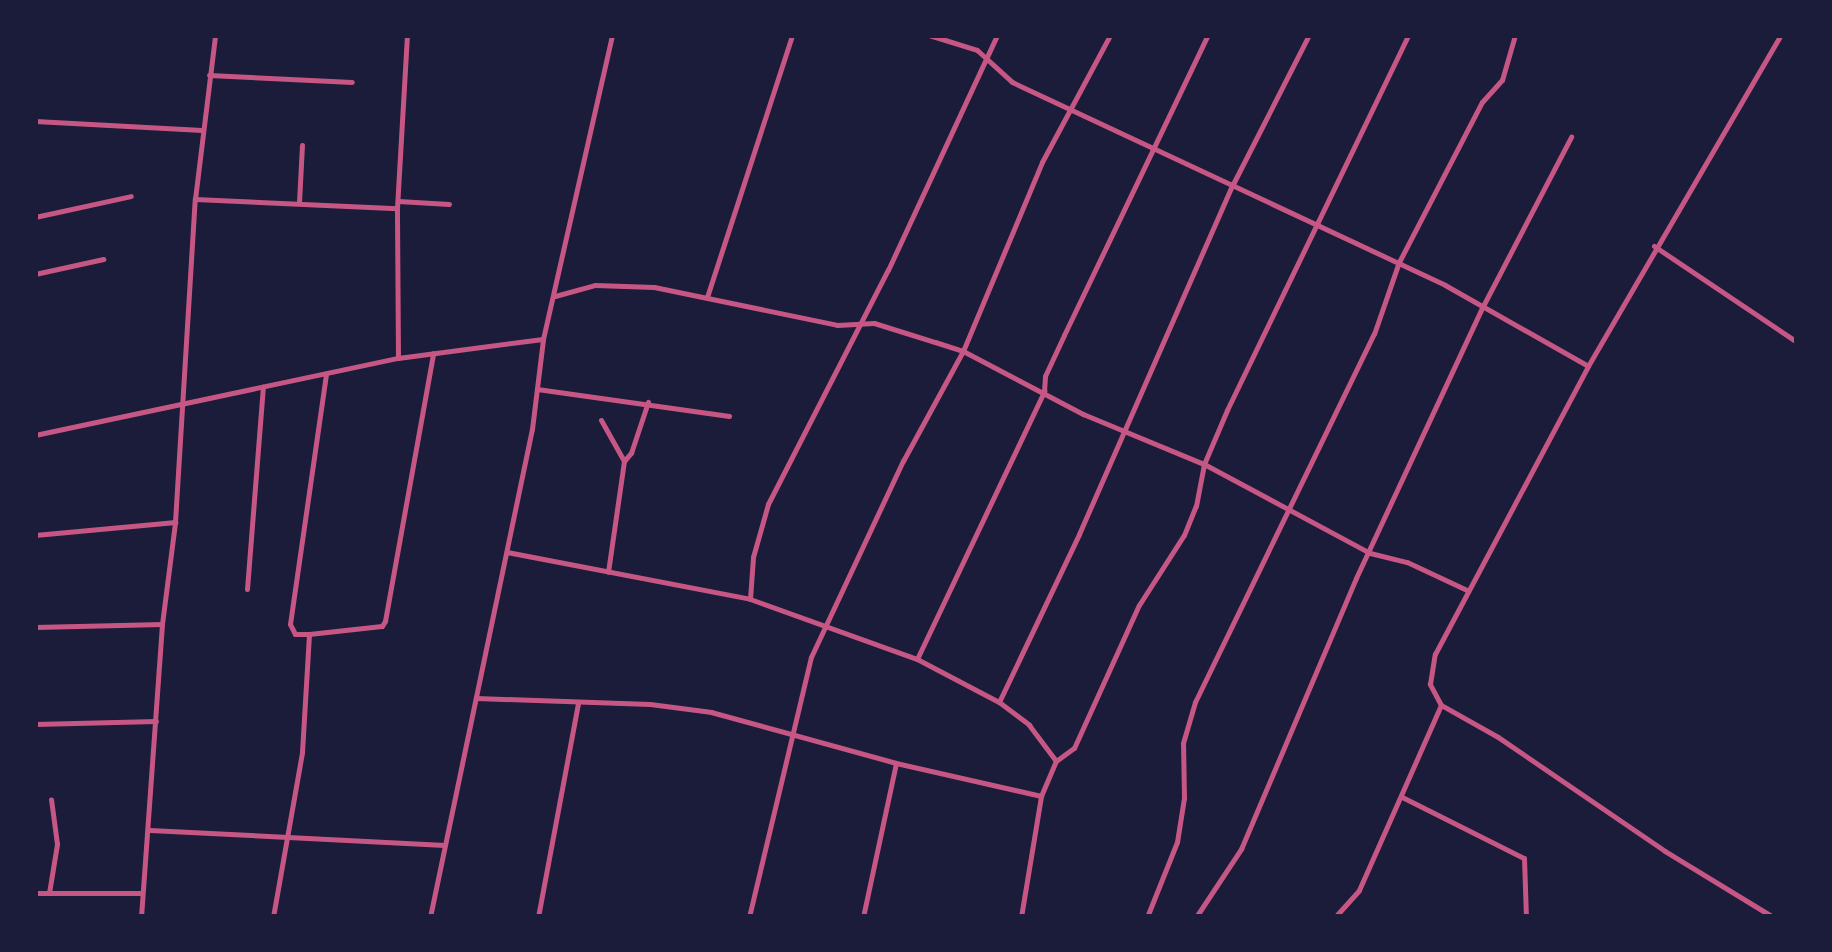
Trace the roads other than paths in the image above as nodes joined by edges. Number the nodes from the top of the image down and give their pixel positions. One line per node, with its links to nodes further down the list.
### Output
1 (215, 35): 14 (street)
2 (406, 35): 26 (street)
3 (612, 35): 34 (street)
4 (792, 35): 35 (street)
5 (929, 35): 13 (street)
6 (998, 35): 13 (street)
7 (1110, 35): 16 (street)
8 (1208, 35): 21 (street)
9 (1309, 35): 22 (street)
10 (1408, 35): 29 (street)
11 (1515, 35): 32 (street)
12 (1779, 36): 30 (street)
13 (986, 56): 16 (street); 37 (street)
14 (209, 75): 15 (street); 18 (street)
15 (352, 82)
16 (1068, 109): 21 (street); 40 (street)
17 (35, 121): 18 (street)
18 (202, 130): 24 (street)
19 (1571, 137): 36 (street)
20 (302, 145): 25 (street)
21 (1152, 148): 22 (street); 47 (street)
22 (1233, 184): 29 (street); 52 (street)
23 (130, 196): 28 (street)
24 (195, 199): 25 (street); 49 (street)
25 (299, 202): 26 (street)
26 (397, 204): 27 (street); 42 (street)
27 (448, 204)
28 (35, 218)
29 (1317, 225): 32 (street); 55 (street)
30 (1654, 246): 39 (street); 43 (street)
31 (103, 258): 33 (street)
32 (1399, 262): 36 (street); 56 (street)
33 (35, 274)
34 (556, 296): 35 (street); 38 (street)
35 (707, 297): 37 (street)
36 (1483, 306): 43 (street); 60 (street)
37 (857, 327): 40 (street); 64 (street)
38 (543, 339): 41 (street); 46 (street)
39 (1797, 342)
40 (963, 351): 47 (street); 66 (street)
41 (433, 353): 42 (street); 68 (street)
42 (398, 358): 44 (street)
43 (1588, 366): 63 (street)
44 (326, 374): 45 (street); 68 (street)
45 (263, 387): 49 (street); 62 (street)
46 (537, 389): 48 (street); 59 (street)
47 (1044, 391): 52 (street); 69 (street)
48 (648, 402): 50 (street); 54 (street)
49 (183, 405): 53 (street); 57 (street)
50 (729, 416)
51 (601, 420): 54 (street)
52 (1123, 432): 55 (street); 71 (street)
53 (35, 435)
54 (624, 461): 61 (street)
55 (1204, 464): 56 (street); 77 (street)
56 (1288, 513): 60 (street); 95 (street)
57 (175, 522): 58 (street); 65 (street)
58 (35, 534)
59 (507, 552): 61 (street); 70 (street)
60 (1370, 553): 63 (street); 96 (street)
61 (608, 572): 64 (street)
62 (247, 588)
63 (1467, 590): 73 (street)
64 (750, 599): 66 (street)
65 (162, 624): 67 (street); 74 (street)
66 (824, 625): 69 (street); 76 (street)
67 (35, 627)
68 (310, 634): 83 (street)
69 (918, 660): 71 (street)
70 (476, 698): 72 (street); 84 (street)
71 (999, 702): 77 (street)
72 (578, 703): 76 (street); 91 (street)
73 (1441, 705): 80 (street); 99 (street)
74 (156, 721): 75 (street); 82 (street)
75 (35, 724)
76 (790, 734): 78 (street); 92 (street)
77 (1056, 761): 79 (street)
78 (896, 763): 79 (street); 93 (street)
79 (1041, 796): 94 (street)
80 (1402, 796): 97 (street); 98 (street)
81 (50, 800): 86 (street)
82 (150, 830): 83 (street); 87 (street)
83 (285, 838): 84 (street); 89 (street)
84 (445, 845): 90 (street)
85 (35, 893): 86 (street)
86 (49, 893): 87 (street)
87 (143, 894): 88 (street)
88 (141, 917)
89 (273, 917)
90 (430, 917)
91 (538, 917)
92 (748, 917)
93 (863, 917)
94 (1021, 917)
95 (1147, 917)
96 (1196, 917)
97 (1336, 917)
98 (1526, 917)
99 (1774, 917)

